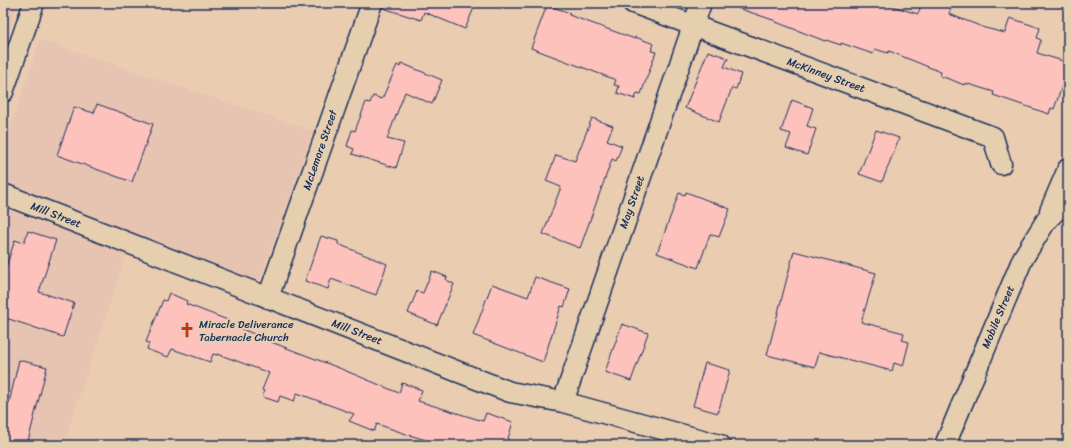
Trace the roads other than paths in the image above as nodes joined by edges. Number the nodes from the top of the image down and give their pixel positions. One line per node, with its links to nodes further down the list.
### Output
1 (34, 3): 6 (street)
2 (372, 3): 12 (street, McLemore Street)
3 (633, 3): 5 (street, McKinney Street)
4 (701, 3): 5 (street, May Street)
5 (693, 25): 7 (street, McKinney Street); 13 (street, May Street)
6 (3, 92)
7 (1001, 164)
8 (1068, 169): 11 (street)
9 (3, 194): 12 (street, Mill Street)
10 (1068, 198): 11 (street, Mobile Street)
11 (1046, 221): 15 (street, Mobile Street)
12 (268, 298): 13 (street, Mill Street)
13 (563, 402): 14 (street, Mill Street)
14 (720, 445)
15 (945, 445)

